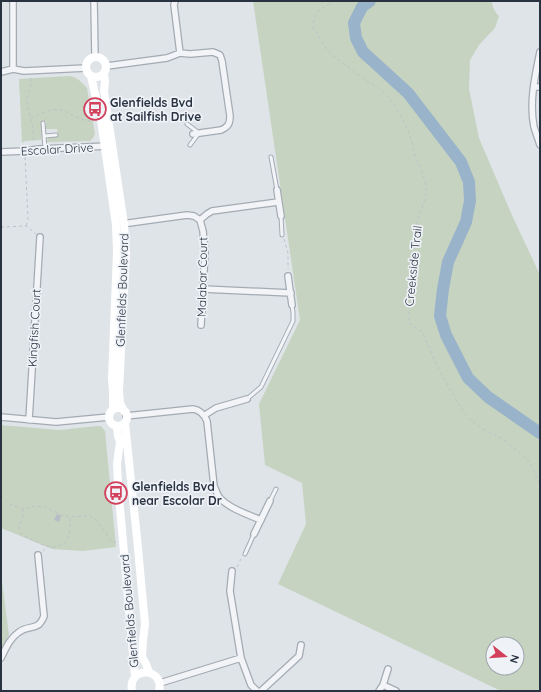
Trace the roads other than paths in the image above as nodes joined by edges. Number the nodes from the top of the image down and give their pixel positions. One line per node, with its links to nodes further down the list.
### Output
1 (13, 1): 8 (street)
2 (94, 1): 6 (street)
3 (175, 1): 5 (street)
4 (540, 52): 12 (street)
5 (180, 53): 9 (street); 15 (street)
6 (95, 57): 7 (street); 9 (street)
7 (86, 68): 8 (street); 11 (street)
8 (13, 69): 10 (street)
9 (105, 70): 11 (street); 20 (street, Glenfields Boulevard)
10 (1, 72)
11 (91, 76): 20 (street, Glenfields Boulevard)
12 (537, 87): 19 (street)
13 (44, 122): 17 (lane)
14 (187, 124): 15 (lane)
15 (196, 134): 18 (lane)
16 (56, 135): 17 (lane)
17 (44, 136): 21 (lane)
18 (190, 145)
19 (540, 145)
20 (109, 146): 21 (street, Escolar Drive); 28 (street, Glenfields Boulevard)
21 (45, 149): 22 (street, Escolar Drive)
22 (1, 152)
23 (271, 157): 24 (lane)
24 (277, 190): 25 (street)
25 (278, 202): 26 (street); 27 (street)
26 (281, 216): 29 (lane)
27 (200, 220): 28 (street, Malabar Court); 32 (street, Malabar Court)
28 (120, 224): 37 (street, Glenfields Boulevard); 41 (street, Glenfields Boulevard)
29 (282, 234)
30 (40, 237): 42 (street, Kingfish Court)
31 (288, 276): 33 (street)
32 (203, 290): 33 (street); 35 (street, Malabar Court)
33 (290, 293): 34 (street)
34 (292, 305): 36 (lane)
35 (201, 325)
36 (247, 398): 38 (street)
37 (113, 409): 40 (street); 41 (street)
38 (205, 415): 41 (street); 45 (street)
39 (1, 417): 42 (street)
40 (109, 417): 41 (street); 42 (street)
41 (123, 419): 54 (street, Glenfields Boulevard); 55 (street, Glenfields Boulevard)
42 (29, 420)
43 (276, 489): 44 (lane)
44 (270, 501): 45 (street)
45 (261, 520): 46 (street)
46 (254, 534): 47 (lane)
47 (245, 554)
48 (38, 555): 51 (street)
49 (232, 571): 52 (street)
50 (301, 645): 60 (street)
51 (1, 658)
52 (241, 658): 57 (street); 59 (street)
53 (388, 669): 56 (street)
54 (149, 672): 55 (street); 57 (street)
55 (135, 677): 58 (street, Glenfields Boulevard)
56 (383, 685): 61 (street); 62 (street)
57 (159, 687)
58 (132, 691)
59 (257, 691)
60 (262, 691)
61 (379, 691)
62 (396, 691)

